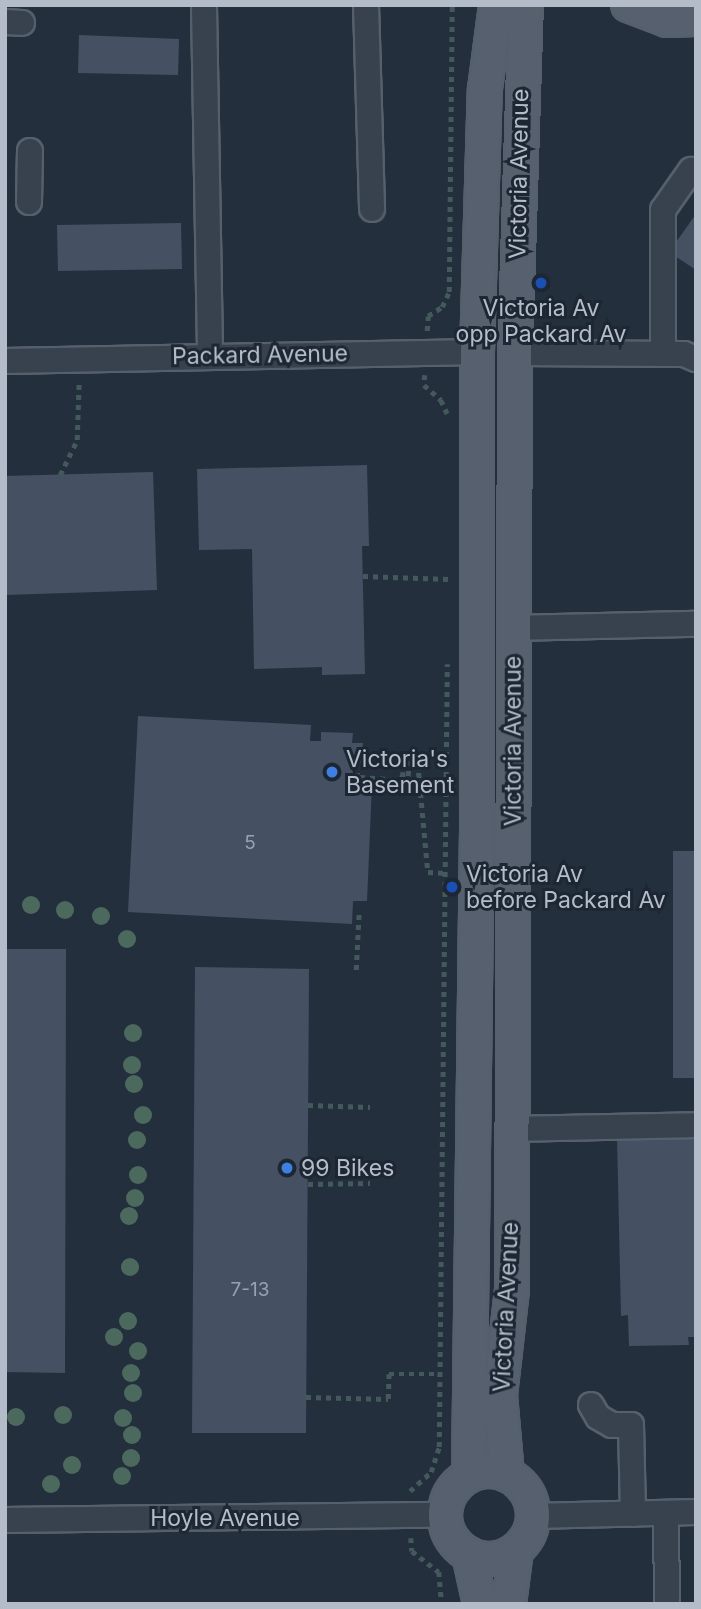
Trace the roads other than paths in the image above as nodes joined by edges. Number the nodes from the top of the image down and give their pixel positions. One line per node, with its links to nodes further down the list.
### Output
1 (366, 5): 15 (street)
2 (476, 5): 11 (main road)
3 (496, 5): 11 (main road, Victoria Avenue)
4 (526, 5): 10 (main road, Victoria Avenue)
5 (548, 5): 10 (main road)
6 (628, 5): 9 (main road)
7 (681, 5): 9 (main road)
8 (204, 6): 19 (street)
9 (696, 18)
10 (521, 75): 17 (main road, Victoria Avenue)
11 (485, 89): 16 (main road, Victoria Avenue)
12 (30, 151): 14 (street)
13 (691, 170): 18 (street)
14 (29, 202)
15 (372, 209)
16 (477, 352): 17 (main road, Packard Avenue); 19 (street, Packard Avenue); 24 (main road, Victoria Avenue)
17 (516, 353): 18 (street); 23 (main road, Victoria Avenue)
18 (663, 354): 20 (street)
19 (210, 356): 21 (street, Packard Avenue)
20 (696, 359)
21 (5, 361)
22 (696, 624): 23 (street)
23 (513, 628): 24 (main road); 26 (main road, Victoria Avenue)
24 (477, 629): 25 (main road, Victoria Avenue)
25 (477, 830): 26 (main road); 30 (main road, Victoria Avenue)
26 (512, 830): 28 (main road, Victoria Avenue)
27 (696, 1125): 28 (street)
28 (511, 1129): 31 (main road, Victoria Avenue)
29 (592, 1405): 34 (street)
30 (469, 1475): 31 (main road); 35 (main road)
31 (507, 1475): 36 (main road)
32 (696, 1512): 33 (street)
33 (666, 1513): 34 (street); 42 (street)
34 (632, 1514): 36 (street)
35 (445, 1515): 37 (street, Hoyle Avenue); 39 (main road)
36 (533, 1516): 38 (main road)
37 (5, 1520)
38 (516, 1550): 39 (main road); 41 (main road)
39 (469, 1554): 40 (main road)
40 (480, 1604)
41 (509, 1604)
42 (667, 1604)

